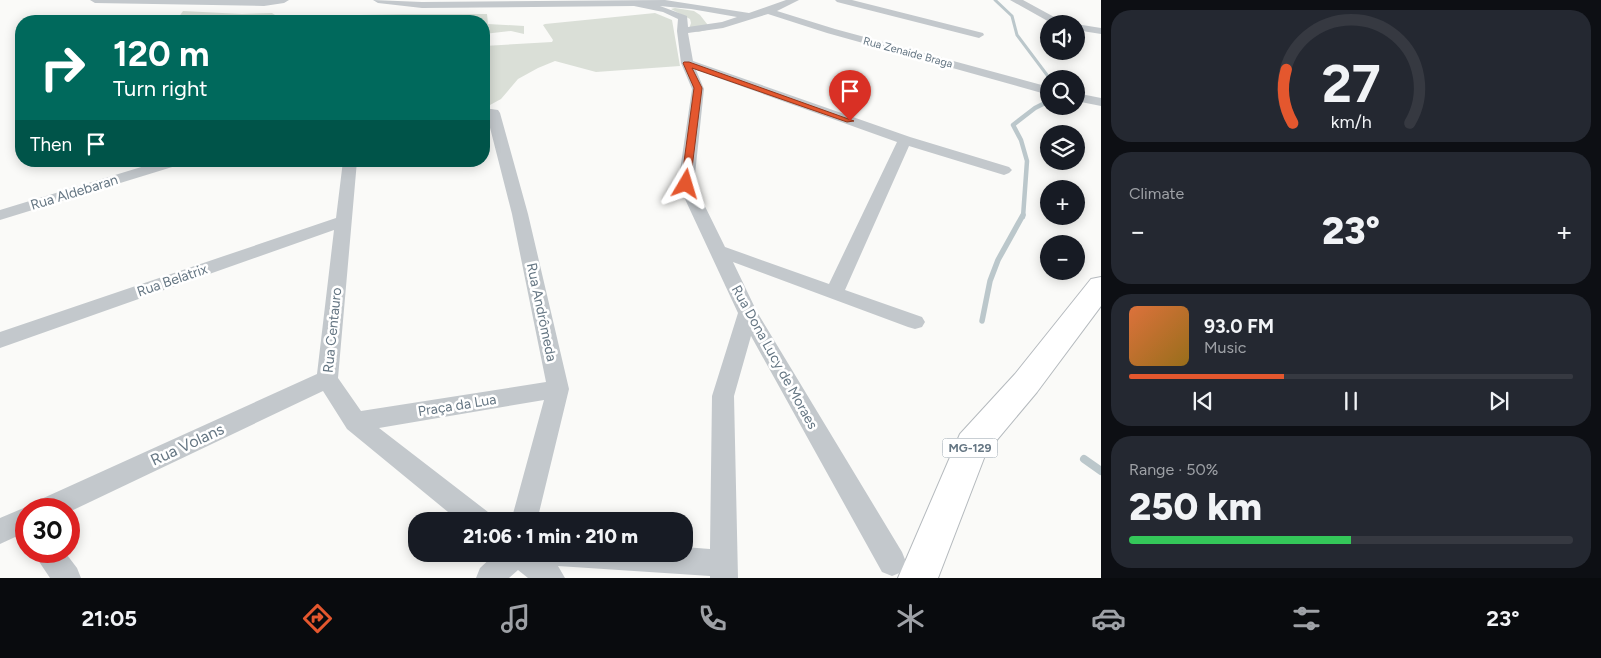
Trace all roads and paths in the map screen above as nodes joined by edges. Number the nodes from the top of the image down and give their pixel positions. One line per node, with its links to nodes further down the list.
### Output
1 (95, 0): 2 (street)
2 (284, 0)
3 (378, 0): 8 (street)
4 (710, 0): 12 (street)
5 (794, 0): 10 (street)
6 (840, 0): 16 (street)
7 (1015, 0): 11 (street)
8 (487, 3): 9 (street)
9 (634, 3): 12 (street); 14 (street, Rua Dona Lucy de Moraes)
10 (768, 11): 12 (street); 18 (street, Rua Zenaide Braga)
11 (1044, 15)
12 (747, 16): 14 (street)
13 (1085, 28): 15 (street)
14 (682, 31): 17 (street, Rua Dona Lucy de Moraes)
15 (1101, 31)
16 (980, 35)
17 (687, 63): 23 (street); 29 (street, Rua Dona Lucy de Moraes)
18 (1029, 85): 19 (street, Rua Zenaide Braga)
19 (1040, 88)
20 (1085, 99): 21 (street)
21 (1101, 102)
22 (490, 113): 36 (street, Rua Andrômeda)
23 (905, 140): 26 (street); 31 (street)
24 (157, 167): 27 (street, Rua Aldebaran)
25 (349, 167): 28 (street, Rua Centauro)
26 (1004, 170)
27 (0, 215)
28 (344, 220): 34 (street, Rua Belatrix); 35 (street, Rua Centauro)
29 (719, 251): 31 (street); 32 (street, Rua Dona Lucy de Moraes)
30 (1101, 286): 48 (main road, MG-129 / MG-129)
31 (834, 294): 33 (street)
32 (748, 313): 47 (street); 48 (street, Rua Dona Lucy de Moraes)
33 (915, 322)
34 (0, 340)
35 (327, 379): 37 (street, Rua Centauro); 38 (street, Rua Volans)
36 (558, 389): 37 (street, Praça da Lua); 40 (street, Rua Andrômeda)
37 (355, 422): 39 (street, Rua Centauro)
38 (72, 498)
39 (468, 512)
40 (526, 512)
41 (15, 525): 42 (street)
42 (0, 531)
43 (506, 562): 50 (street)
44 (530, 562): 51 (street)
45 (642, 562): 47 (street)
46 (56, 563): 49 (street)
47 (724, 570)
48 (905, 570)
49 (67, 578)
50 (490, 578)
51 (551, 578)

